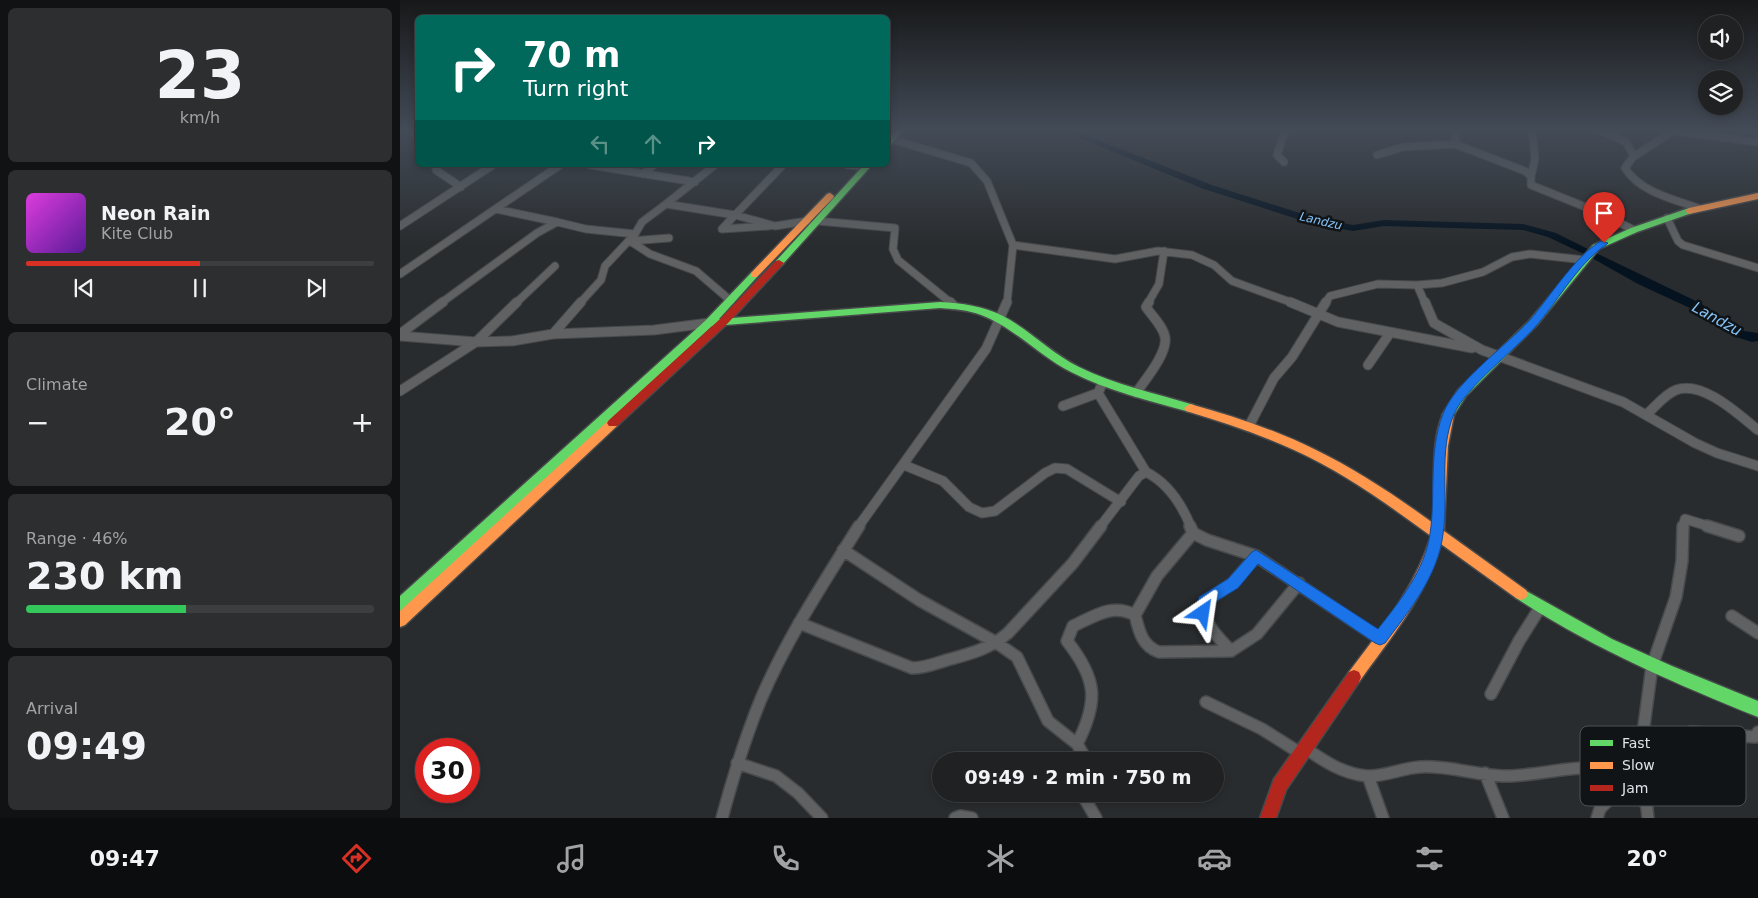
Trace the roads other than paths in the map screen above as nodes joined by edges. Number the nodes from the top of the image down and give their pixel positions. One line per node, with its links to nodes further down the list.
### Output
1 (436, 169): 16 (street)
2 (487, 169): 16 (street)
3 (554, 169): 20 (street)
4 (615, 169): 13 (street)
5 (649, 169): 13 (street)
6 (710, 169): 15 (street)
7 (779, 169): 21 (street)
8 (854, 169): 23 (street)
9 (976, 169): 31 (street)
10 (1515, 169): 14 (street)
11 (1534, 169): 14 (street)
12 (1625, 169): 19 (street)
13 (643, 174): 15 (street)
14 (1531, 176): 27 (street)
15 (695, 182): 18 (street)
16 (461, 187): 25 (street)
17 (1758, 196): 19 (street)
18 (666, 204): 21 (street); 28 (street)
19 (1698, 208): 22 (street)
20 (496, 209): 24 (street); 36 (street)
21 (735, 215): 26 (street); 26 (street)
22 (1668, 218): 27 (street); 35 (street)
23 (813, 221): 26 (street); 38 (street); 39 (street); 42 (street)
24 (557, 222): 28 (street); 46 (street)
25 (400, 226)
26 (775, 226)
27 (1634, 230): 33 (street)
28 (635, 234): 30 (street)
29 (669, 238): 30 (street)
30 (630, 241): 38 (street); 45 (street)
31 (1013, 246): 32 (street); 41 (street)
32 (1164, 251): 40 (street); 54 (street)
33 (1585, 260): 37 (street); 49 (street)
34 (555, 266): 47 (street)
35 (1758, 268)
36 (400, 274)
37 (1417, 285): 40 (street); 48 (street)
38 (730, 301): 43 (street)
39 (953, 305): 41 (street); 42 (street)
40 (1318, 314): 44 (street); 57 (street)
41 (1000, 318): 51 (street); 59 (street)
42 (724, 321): 43 (street); 73 (street)
43 (709, 323): 45 (street); 69 (street)
44 (1390, 332): 48 (street); 50 (street)
45 (553, 334): 47 (street)
46 (400, 335): 47 (street)
47 (476, 342): 52 (street)
48 (1482, 350): 49 (street)
49 (1498, 357): 56 (street); 64 (street)
50 (1368, 365)
51 (1103, 382): 53 (street); 54 (street)
52 (400, 392)
53 (1098, 393): 55 (street); 61 (street)
54 (1136, 393): 57 (street)
55 (1063, 406)
56 (1646, 415): 58 (street); 60 (street)
57 (1249, 426): 64 (street)
58 (1758, 430)
59 (904, 465): 62 (street); 66 (street)
60 (1758, 466)
61 (1146, 472): 62 (street); 63 (street)
62 (1121, 502): 77 (street)
63 (1193, 532): 67 (street); 71 (street)
64 (1437, 535): 70 (street); 76 (street)
65 (1739, 536): 79 (street)
66 (843, 550): 74 (street); 77 (street)
67 (1256, 556): 68 (street); 78 (street)
68 (1298, 583): 76 (street); 78 (street)
69 (400, 605)
70 (1541, 606): 79 (street); 80 (street)
71 (1135, 615): 78 (street); 86 (street)
72 (1732, 616): 75 (street)
73 (400, 620)
74 (799, 623): 77 (street); 89 (street)
75 (1758, 632)
76 (1380, 638): 87 (street)
77 (997, 643): 86 (street)
78 (1231, 651)
79 (1652, 666): 82 (street); 83 (street)
80 (1491, 694)
81 (1206, 702): 87 (street)
82 (1758, 712)
83 (1644, 726)
84 (1758, 732): 85 (street)
85 (1746, 736)
86 (1077, 744): 88 (street)
87 (1302, 751): 92 (street); 100 (street)
88 (1082, 752)
89 (737, 763): 95 (street); 96 (street)
90 (1580, 768): 91 (street)
91 (1485, 773): 92 (street); 102 (street)
92 (1368, 776): 101 (street)
93 (1087, 802): 99 (street)
94 (1603, 806): 103 (street)
95 (722, 818)
96 (822, 818)
97 (955, 818): 98 (street)
98 (972, 818)
99 (1096, 818)
100 (1268, 818)
101 (1383, 818)
102 (1503, 818)
103 (1597, 818)

